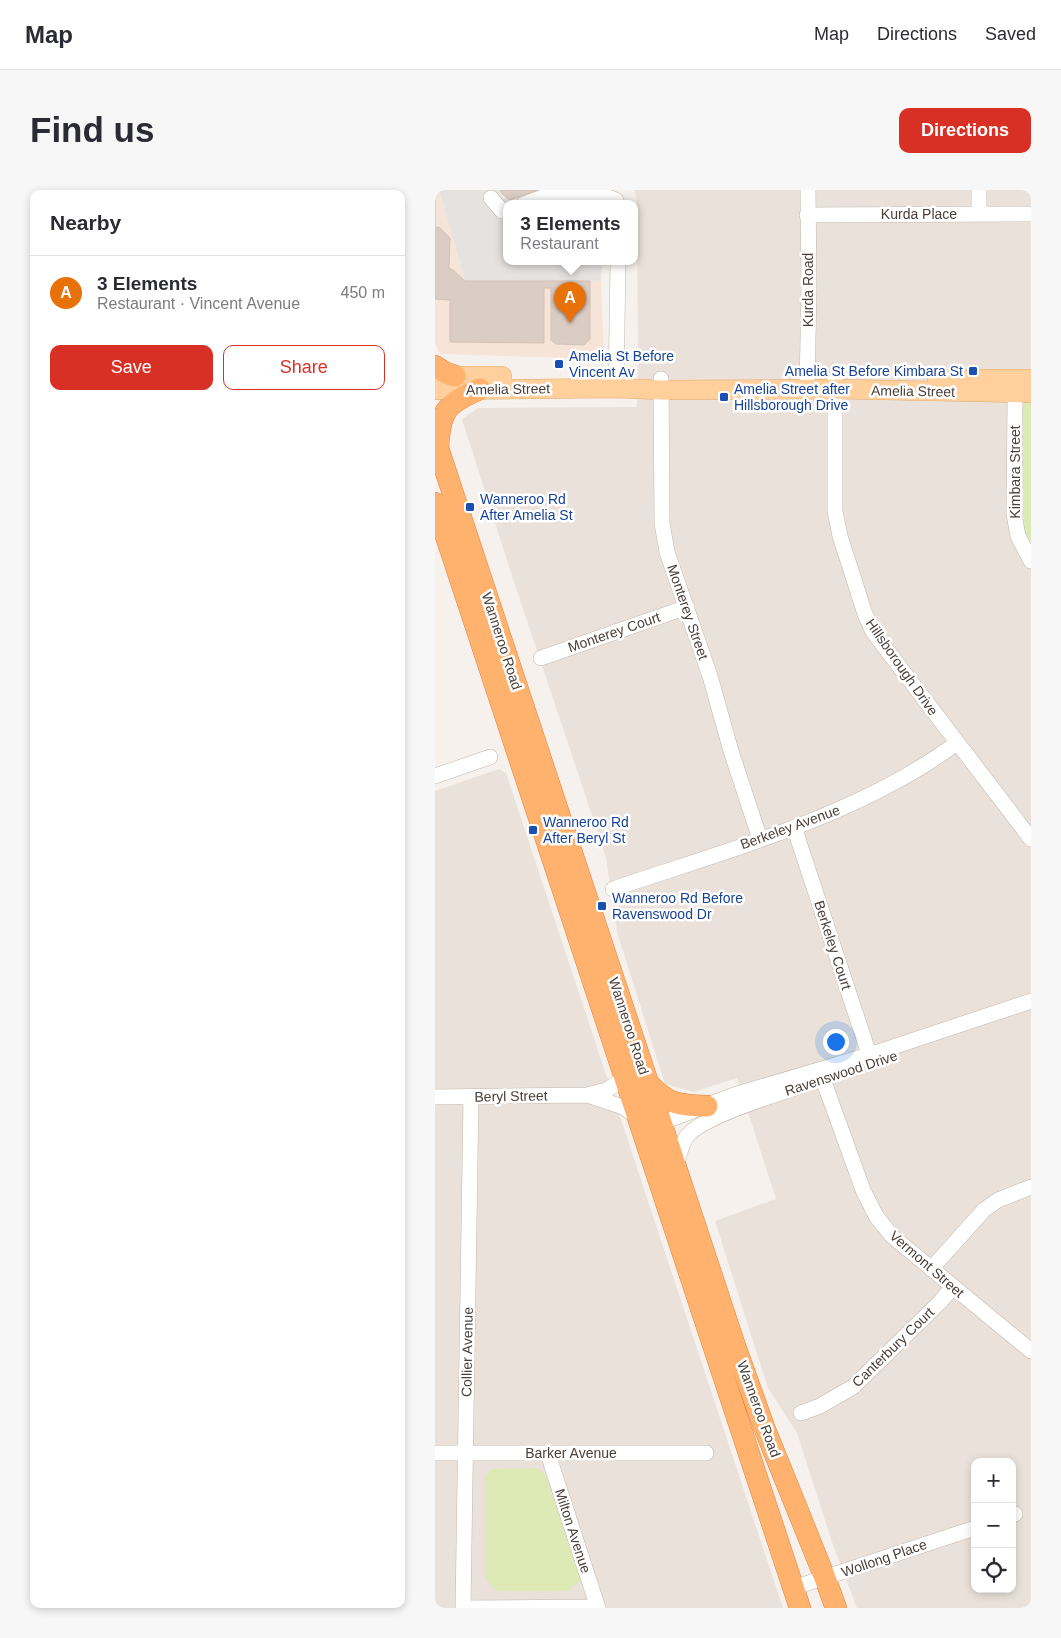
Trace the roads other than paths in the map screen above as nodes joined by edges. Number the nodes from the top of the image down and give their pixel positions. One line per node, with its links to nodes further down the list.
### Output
1 (808, 190): 10 (street, Kurda Road)
2 (979, 190): 8 (street)
3 (545, 193): 5 (street); 6 (street)
4 (491, 198): 7 (street)
5 (532, 200)
6 (615, 200)
7 (503, 211)
8 (979, 214): 9 (street, Kurda Place); 10 (street, Kurda Place)
9 (1031, 214)
10 (807, 215): 16 (street, Kurda Road)
11 (618, 265): 14 (street)
12 (435, 366): 13 (highway)
13 (445, 376): 14 (main road, Amelia Street)
14 (616, 382): 15 (main road, Amelia Street); 19 (main road, Amelia Street)
15 (662, 384): 16 (main road, Amelia Street); 24 (street, Monterey Street)
16 (807, 384): 17 (main road, Amelia Street)
17 (835, 384): 18 (main road, Amelia Street); 26 (street, Hillsborough Drive)
18 (1024, 386): 23 (street, Kimbara Street)
19 (480, 389): 20 (main road, Amelia Street); 21 (highway)
20 (435, 390)
21 (437, 444): 38 (highway, Wanneroo Road)
22 (435, 503): 37 (highway, Wanneroo Road)
23 (1031, 561)
24 (687, 606): 25 (street, Monterey Court); 30 (street, Monterey Street)
25 (541, 658)
26 (957, 744): 29 (street, Berkeley Avenue); 31 (street, Hillsborough Drive)
27 (490, 758): 28 (street)
28 (435, 776)
29 (794, 827): 30 (street, Berkeley Avenue); 35 (street, Berkeley Court)
30 (760, 839): 32 (street, Berkeley Avenue)
31 (1031, 839)
32 (613, 889)
33 (1031, 1001): 35 (street, Ravenswood Drive)
34 (1031, 1010): 35 (street, Ravenswood Drive)
35 (870, 1059): 36 (street, Ravenswood Drive)
36 (821, 1075): 42 (street, Ravenswood Drive); 45 (street, Ravenswood Drive); 48 (street, Vermont Street)
37 (624, 1078): 39 (street, Beryl Street); 43 (highway, Wanneroo Road)
38 (648, 1083): 42 (highway); 44 (highway, Wanneroo Road)
39 (587, 1095): 41 (street, Beryl Street); 43 (street, Beryl Street)
40 (435, 1097): 41 (street, Beryl Street)
41 (471, 1097): 53 (street, Collier Avenue)
42 (707, 1106): 44 (street, Ravenswood Drive)
43 (637, 1117): 47 (highway, Wanneroo Road)
44 (661, 1122): 45 (highway, Wanneroo Road); 47 (street)
45 (676, 1167): 57 (highway, Wanneroo Road)
46 (1031, 1188): 48 (street)
47 (667, 1206): 58 (highway, Wanneroo Road)
48 (931, 1269): 49 (street, Vermont Street)
49 (953, 1287): 50 (street, Vermont Street); 51 (street, Canterbury Court)
50 (1031, 1351)
51 (801, 1413)
52 (435, 1453): 53 (street, Barker Avenue)
53 (465, 1453): 55 (street, Barker Avenue); 59 (street, Collier Avenue)
54 (706, 1453): 55 (street, Barker Avenue)
55 (548, 1454): 60 (street, Milton Avenue)
56 (971, 1529): 57 (street, Wollong Place)
57 (825, 1578): 58 (street, Wollong Place); 61 (highway, Wanneroo Road)
58 (797, 1598)
59 (463, 1608): 60 (street)
60 (598, 1608)
61 (836, 1608)

